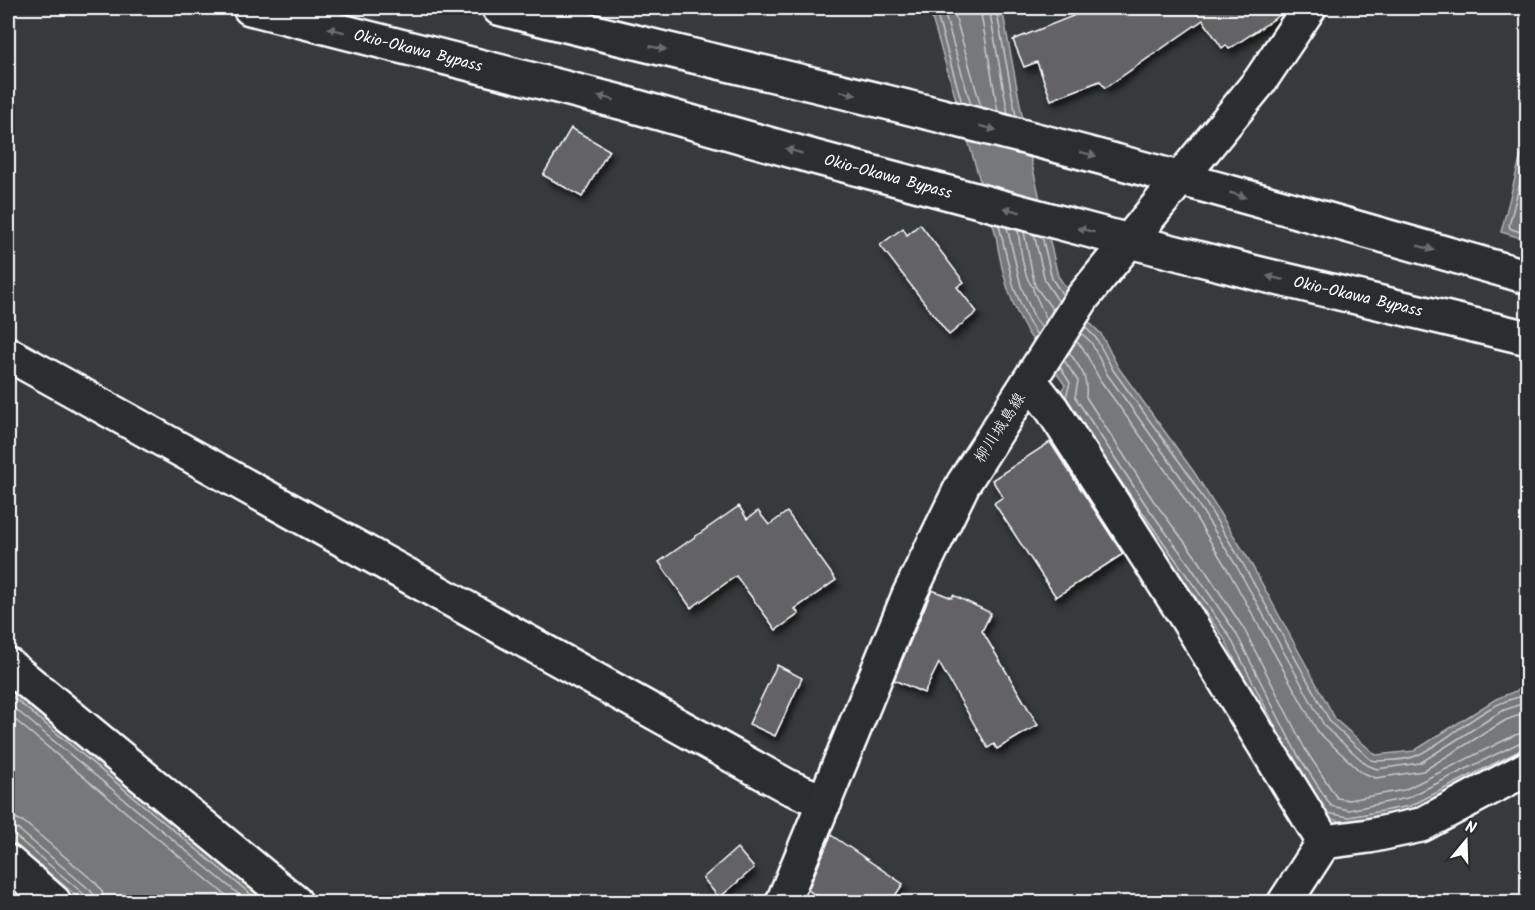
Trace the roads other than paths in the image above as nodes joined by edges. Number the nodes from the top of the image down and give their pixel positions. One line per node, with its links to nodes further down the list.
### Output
1 (250, 8): 5 (main road, Okio-Okawa Bypass, one-way to 1)
2 (500, 8): 4 (main road, one-way to 4)
3 (1310, 8): 4 (main road, 柳川城島線)
4 (1182, 179): 5 (main road, 柳川城島線); 6 (main road, one-way to 6)
5 (1129, 241): 7 (main road, Okio-Okawa Bypass, one-way to 5); 9 (main road, 柳川城島線)
6 (1527, 277)
7 (1527, 338)
8 (8, 354): 12 (main road)
9 (1035, 374): 12 (main road, 柳川城島線); 13 (main road)
10 (8, 665): 16 (main road)
11 (1527, 768): 13 (main road)
12 (825, 802): 17 (main road, 柳川城島線)
13 (1324, 842): 18 (main road)
14 (8, 862): 15 (main road)
15 (54, 903)
16 (295, 903)
17 (783, 903)
18 (1285, 903)

